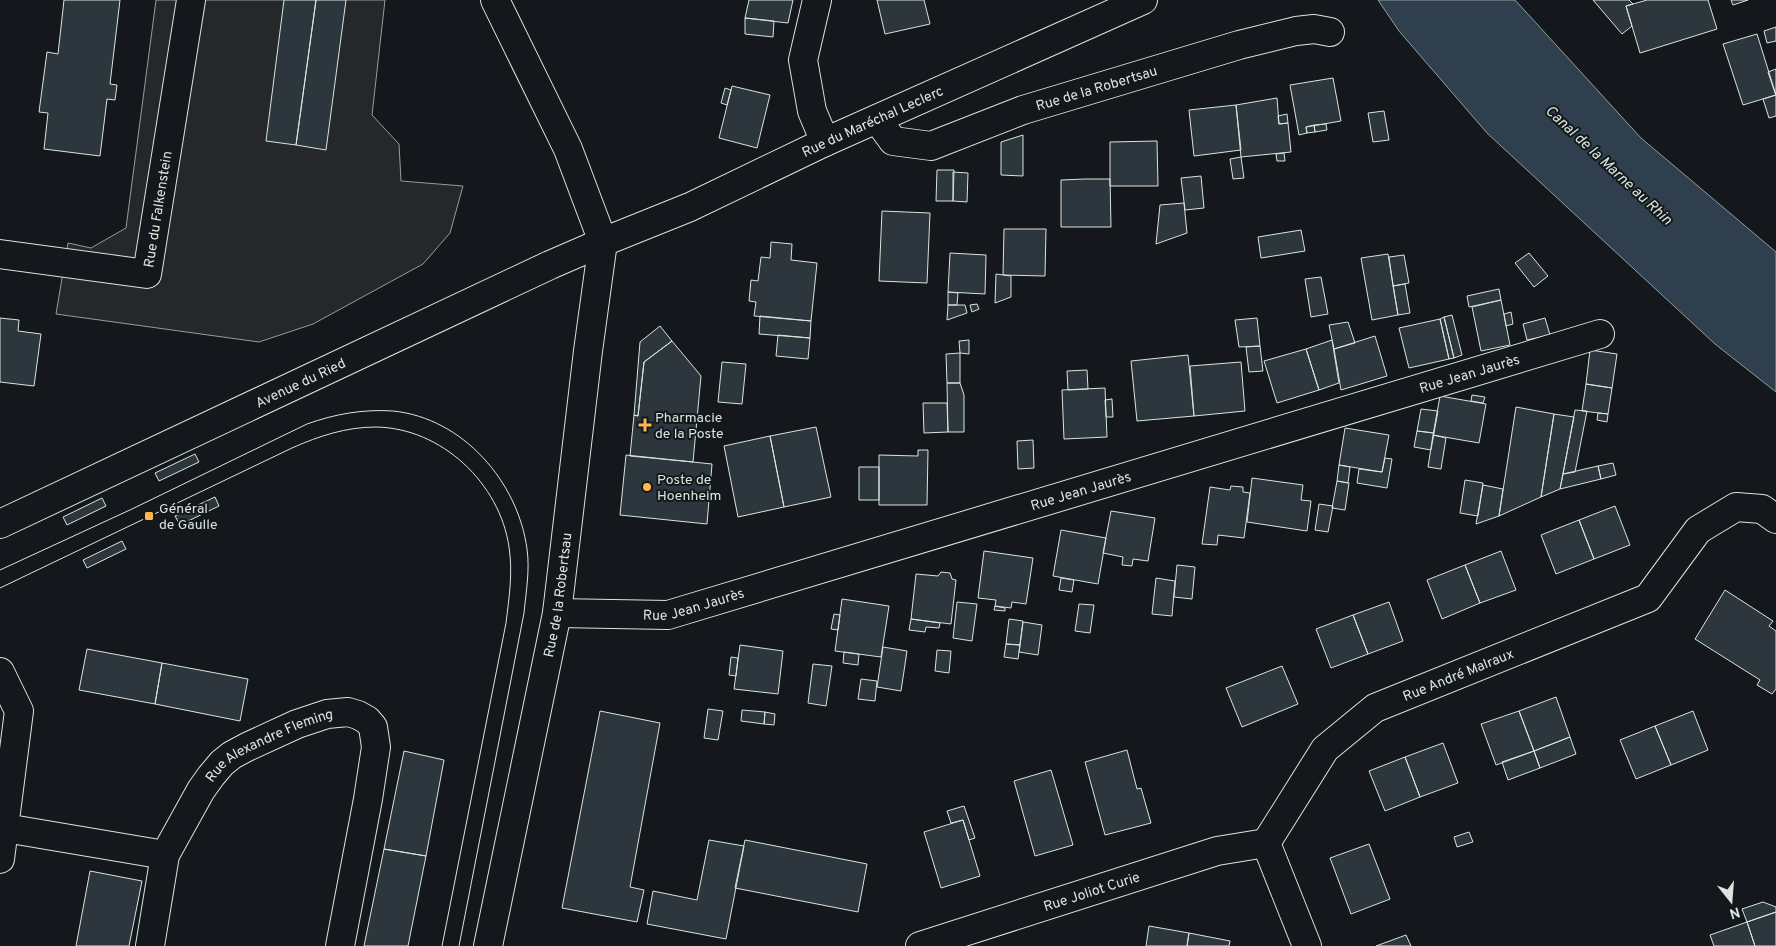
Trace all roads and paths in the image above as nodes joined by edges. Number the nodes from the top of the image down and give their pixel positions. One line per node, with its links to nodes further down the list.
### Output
1 (191, 0): 9 (street, Rue du Falkenstein)
2 (495, 0): 8 (street)
3 (817, 0): 7 (street)
4 (1142, 0): 6 (street, Rue du Maréchal Leclerc)
5 (1330, 32): 6 (street, Rue de la Robertsau)
6 (877, 119): 7 (street, Rue du Maréchal Leclerc)
7 (826, 142): 8 (street, Rue du Maréchal Leclerc)
8 (603, 242): 12 (street, Avenue du Ried); 13 (street, Rue de la Robertsau)
9 (0, 254)
10 (1600, 334): 13 (street, Rue Jean Jaurès)
11 (1776, 519): 16 (street, Rue André Malraux)
12 (0, 524)
13 (557, 613): 21 (street, Rue de la Robertsau)
14 (0, 672): 15 (street)
15 (5, 828): 17 (street); 18 (street)
16 (1266, 843): 22 (street, Rue Joliot Curie); 23 (street)
17 (166, 855): 19 (street, Rue Alexandre Fleming); 20 (street, Rue Alexandre Fleming)
18 (0, 858)
19 (150, 946)
20 (340, 946)
21 (488, 946)
22 (920, 946)
23 (1307, 946)

